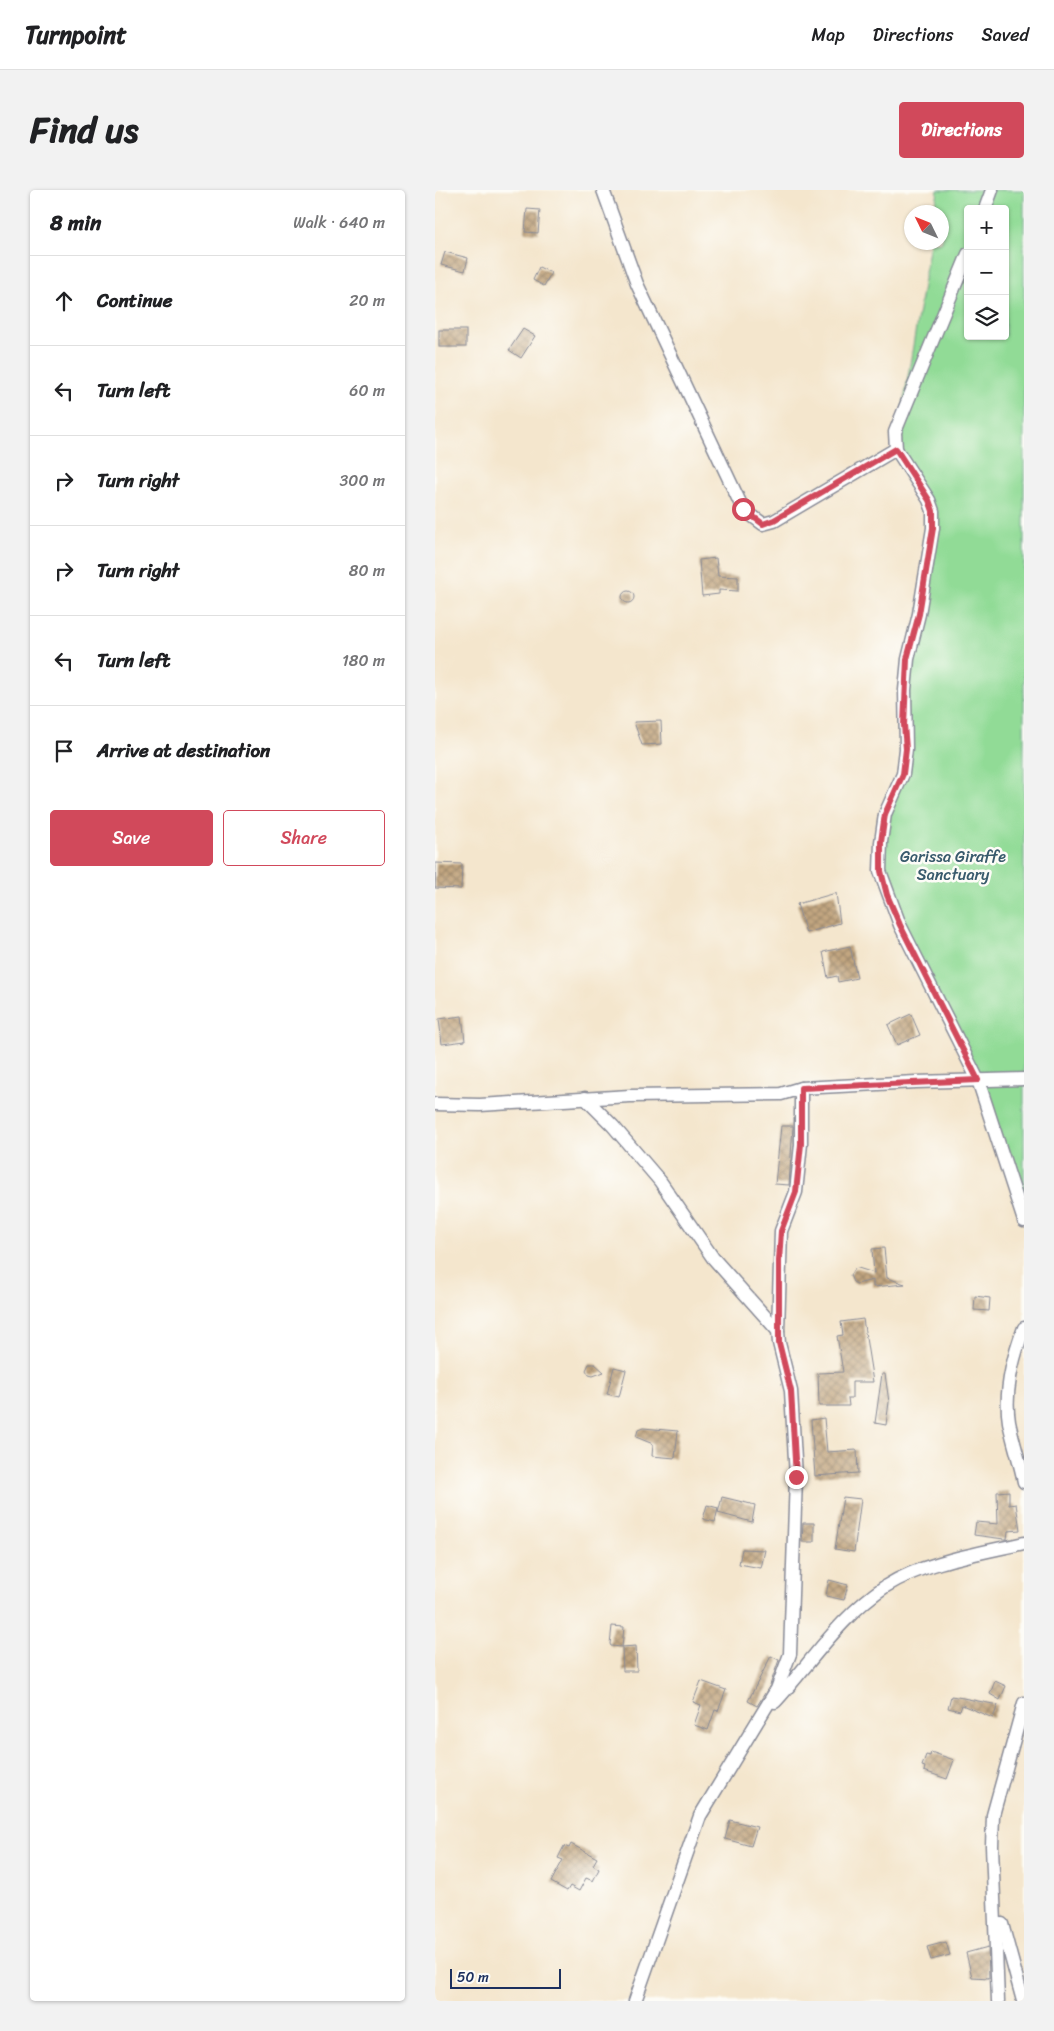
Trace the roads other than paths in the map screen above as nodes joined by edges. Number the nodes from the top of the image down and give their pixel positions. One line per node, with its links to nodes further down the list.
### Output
1 (603, 190): 5 (street)
2 (992, 190): 3 (street)
3 (986, 205)
4 (964, 264): 5 (street)
5 (896, 449): 7 (street)
6 (1024, 1079): 7 (street)
7 (978, 1080): 8 (street); 11 (street)
8 (801, 1088): 9 (street); 13 (street)
9 (585, 1098): 10 (street); 13 (street)
10 (435, 1104)
11 (1024, 1221)
12 (1024, 1328): 14 (street)
13 (779, 1331): 17 (street)
14 (1024, 1482)
15 (1024, 1543): 17 (street)
16 (1024, 1703): 18 (street)
17 (760, 1719): 19 (street)
18 (995, 1895): 20 (street); 21 (street)
19 (635, 2001)
20 (997, 2001)
21 (1023, 2001)

